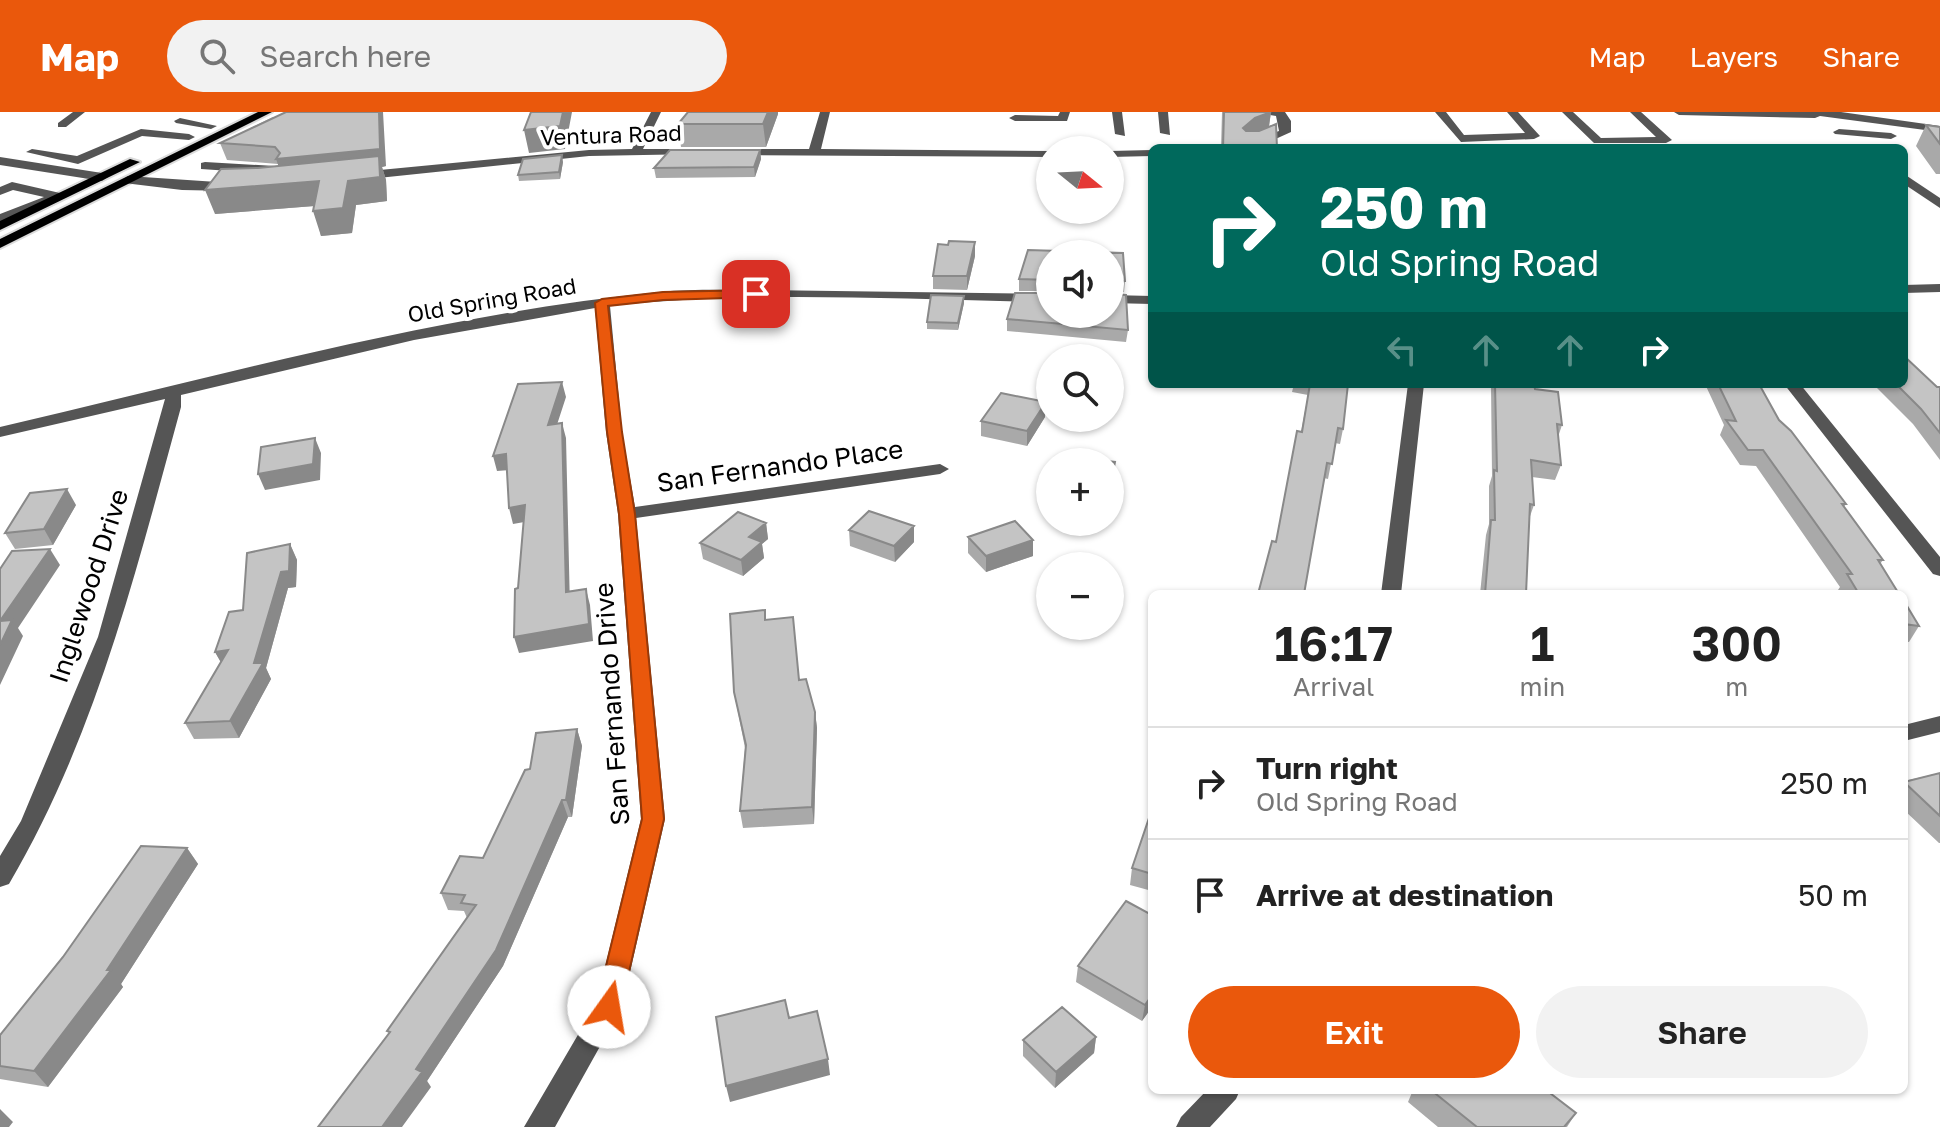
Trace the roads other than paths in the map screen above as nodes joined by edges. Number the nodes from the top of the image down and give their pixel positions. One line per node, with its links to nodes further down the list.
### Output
1 (80, 112): 19 (street)
2 (241, 112): 20 (main road)
3 (267, 112): 42 (main road)
4 (656, 112): 30 (street)
5 (825, 112): 33 (street)
6 (1065, 112): 16 (street)
7 (1117, 112): 25 (street)
8 (1163, 112): 24 (street)
9 (1256, 112): 27 (street)
10 (1440, 112): 11 (street)
11 (1512, 112)
12 (1567, 112): 13 (street)
13 (1635, 112)
14 (1679, 112): 15 (street)
15 (1815, 113): 17 (street); 23 (street)
16 (1015, 118)
17 (1886, 118): 21 (street)
18 (180, 121): 20 (street)
19 (62, 125)
20 (211, 126): 26 (main road)
21 (1920, 127): 22 (street); 23 (street)
22 (1940, 129)
23 (1839, 132): 28 (street)
24 (1166, 133)
25 (1121, 134)
26 (189, 137): 29 (street); 40 (main road)
27 (1253, 144)
28 (1856, 144)
29 (32, 152)
30 (636, 152): 31 (street, Ventura Road); 41 (street, Ventura Road)
31 (708, 152)
32 (723, 152): 33 (street)
33 (814, 152): 35 (street)
34 (1148, 153): 36 (street)
35 (1036, 154)
36 (1124, 154)
37 (0, 161): 40 (street)
38 (205, 166): 39 (street)
39 (223, 169): 44 (street); 46 (street)
40 (102, 177): 47 (main road)
41 (353, 177)
42 (128, 180): 46 (street); 53 (main road)
43 (1908, 181): 50 (street)
44 (267, 185)
45 (252, 186): 46 (street)
46 (205, 187)
47 (78, 189): 49 (street); 52 (main road)
48 (0, 191): 49 (street)
49 (56, 196): 51 (street)
50 (1940, 204)
51 (0, 218)
52 (0, 226)
53 (33, 228): 54 (street)
54 (0, 246)
55 (1940, 288): 56 (street)
56 (1908, 289)
57 (1036, 298): 60 (street, Old Spring Road)
58 (1124, 299): 59 (street)
59 (1148, 300)
60 (602, 303): 63 (street, Old Spring Road); 66 (street, San Fernando Drive)
61 (1416, 388): 68 (street)
62 (1795, 388): 67 (street)
63 (173, 393): 64 (street, Old Spring Road); 71 (street, Inglewood Drive)
64 (0, 432)
65 (940, 469): 66 (street, San Fernando Place)
66 (627, 514): 73 (street, San Fernando Drive)
67 (1940, 570)
68 (1391, 590)
69 (1940, 724): 70 (street)
70 (1908, 732)
71 (0, 877)
72 (1222, 1094): 74 (street)
73 (539, 1127)
74 (1191, 1127)

